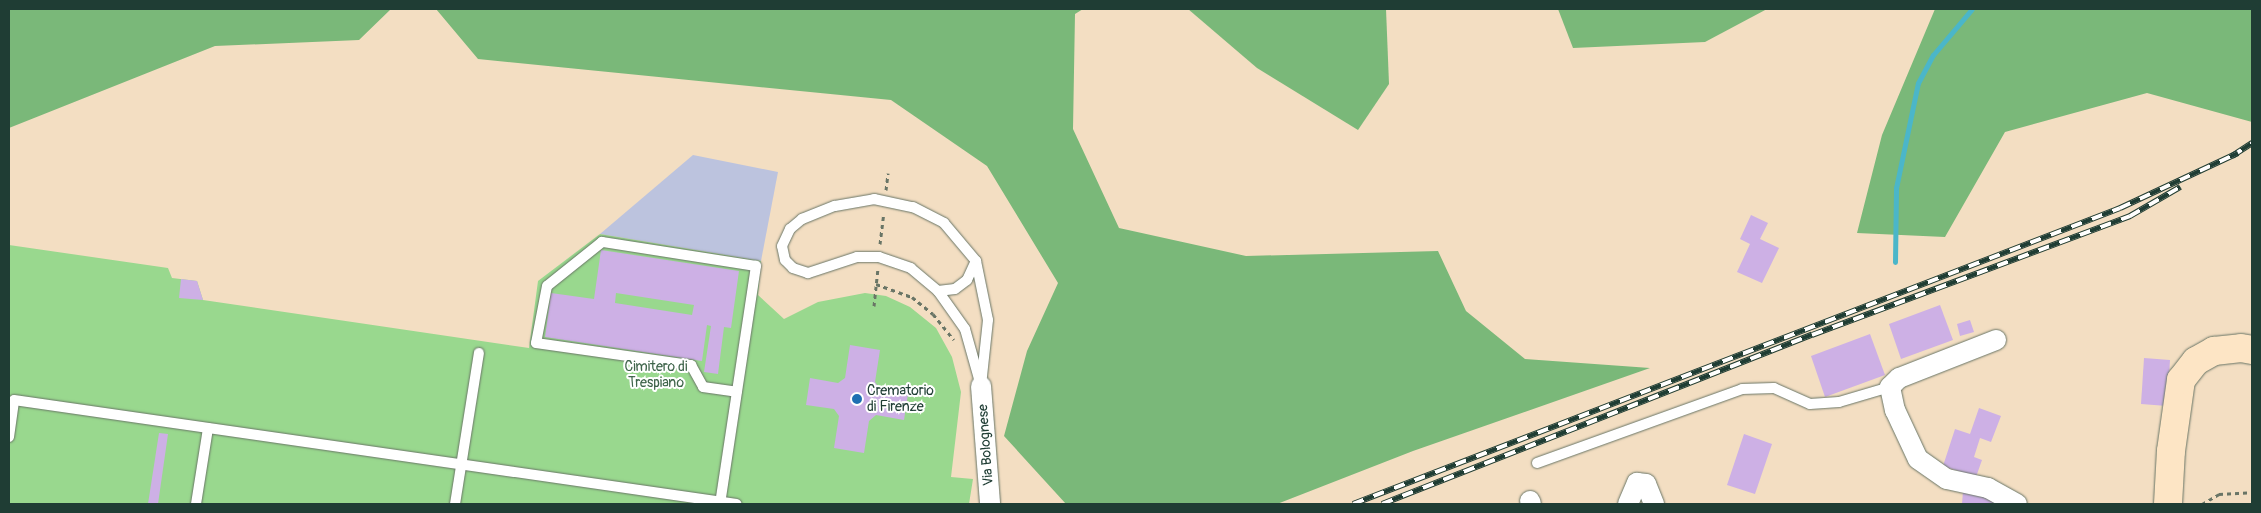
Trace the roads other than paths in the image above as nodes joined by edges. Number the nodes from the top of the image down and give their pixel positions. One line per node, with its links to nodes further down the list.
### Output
1 (976, 261): 2 (lane); 2 (lane); 6 (lane)
2 (938, 291): 6 (lane)
3 (1996, 340): 7 (street)
4 (2252, 350): 21 (street)
5 (478, 353): 12 (lane)
6 (982, 386): 17 (street, Via Bolognese)
7 (1890, 387): 11 (lane); 20 (street)
8 (737, 392): 8 (lane); 13 (lane)
9 (208, 428): 10 (lane); 12 (lane); 14 (lane)
10 (9, 437)
11 (1537, 463)
12 (461, 464): 13 (lane); 15 (lane)
13 (720, 503): 16 (lane)
14 (196, 504)
15 (455, 504)
16 (736, 504)
17 (990, 504)
18 (1628, 504): 19 (street)
19 (1654, 504)
20 (2017, 504)
21 (2168, 504)

